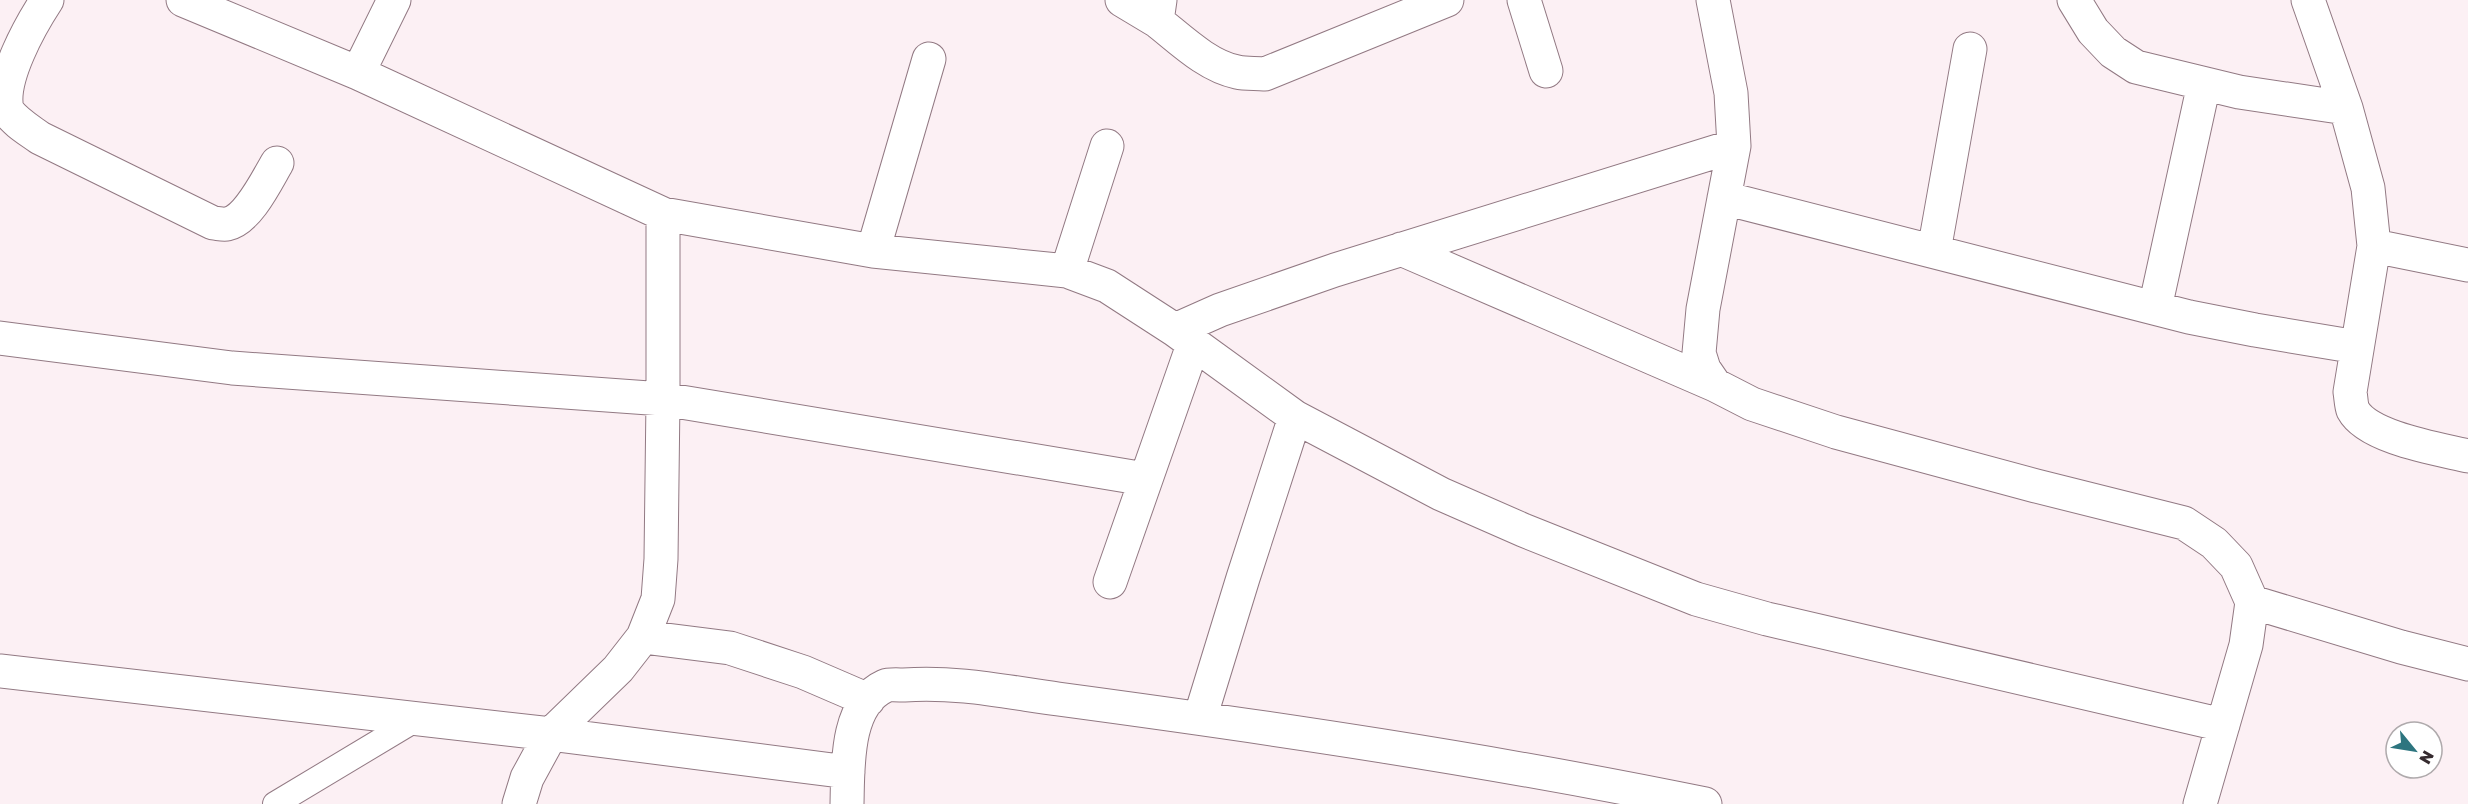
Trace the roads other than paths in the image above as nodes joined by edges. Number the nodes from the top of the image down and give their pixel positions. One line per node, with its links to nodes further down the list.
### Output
1 (47, 0): 19 (street)
2 (183, 0): 14 (street)
3 (394, 0): 14 (street)
4 (1122, 0): 10 (street)
5 (1447, 0): 10 (street)
6 (1524, 0): 13 (street)
7 (1713, 0): 18 (street)
8 (2074, 0): 15 (street)
9 (2308, 0): 16 (street)
10 (1158, 10)
11 (1970, 49): 24 (street)
12 (929, 59): 25 (street)
13 (1546, 70)
14 (358, 73): 21 (street)
15 (2204, 84): 16 (street); 28 (street)
16 (2346, 108): 22 (street)
17 (1107, 146): 27 (street)
18 (1734, 146): 20 (street); 23 (street)
19 (277, 163)
20 (1724, 198): 24 (street); 32 (street)
21 (663, 214): 25 (street); 33 (street)
22 (2374, 246): 26 (street); 31 (street)
23 (1401, 249): 29 (street); 32 (street)
24 (1934, 250): 28 (street)
25 (873, 251): 27 (street)
26 (2468, 265)
27 (1067, 271): 29 (street)
28 (2156, 308): 31 (street)
29 (1184, 337): 34 (street); 36 (street)
30 (0, 338): 33 (street)
31 (2357, 347): 35 (street)
32 (1715, 385): 38 (street)
33 (663, 399): 36 (street); 39 (street)
34 (1295, 417): 43 (street); 45 (street)
35 (2468, 456)
36 (1144, 479): 37 (street)
37 (1110, 582)
38 (2252, 602): 40 (street); 45 (street)
39 (643, 638): 42 (street); 46 (street)
40 (2468, 664)
41 (0, 671): 44 (street)
42 (868, 700): 43 (street); 47 (street)
43 (1200, 718): 52 (street)
44 (415, 720): 46 (street); 49 (lane)
45 (2223, 725): 48 (street)
46 (551, 734): 47 (street); 50 (street)
47 (848, 772): 51 (street)
48 (2210, 802)
49 (275, 804)
50 (519, 804)
51 (848, 804)
52 (1705, 804)

